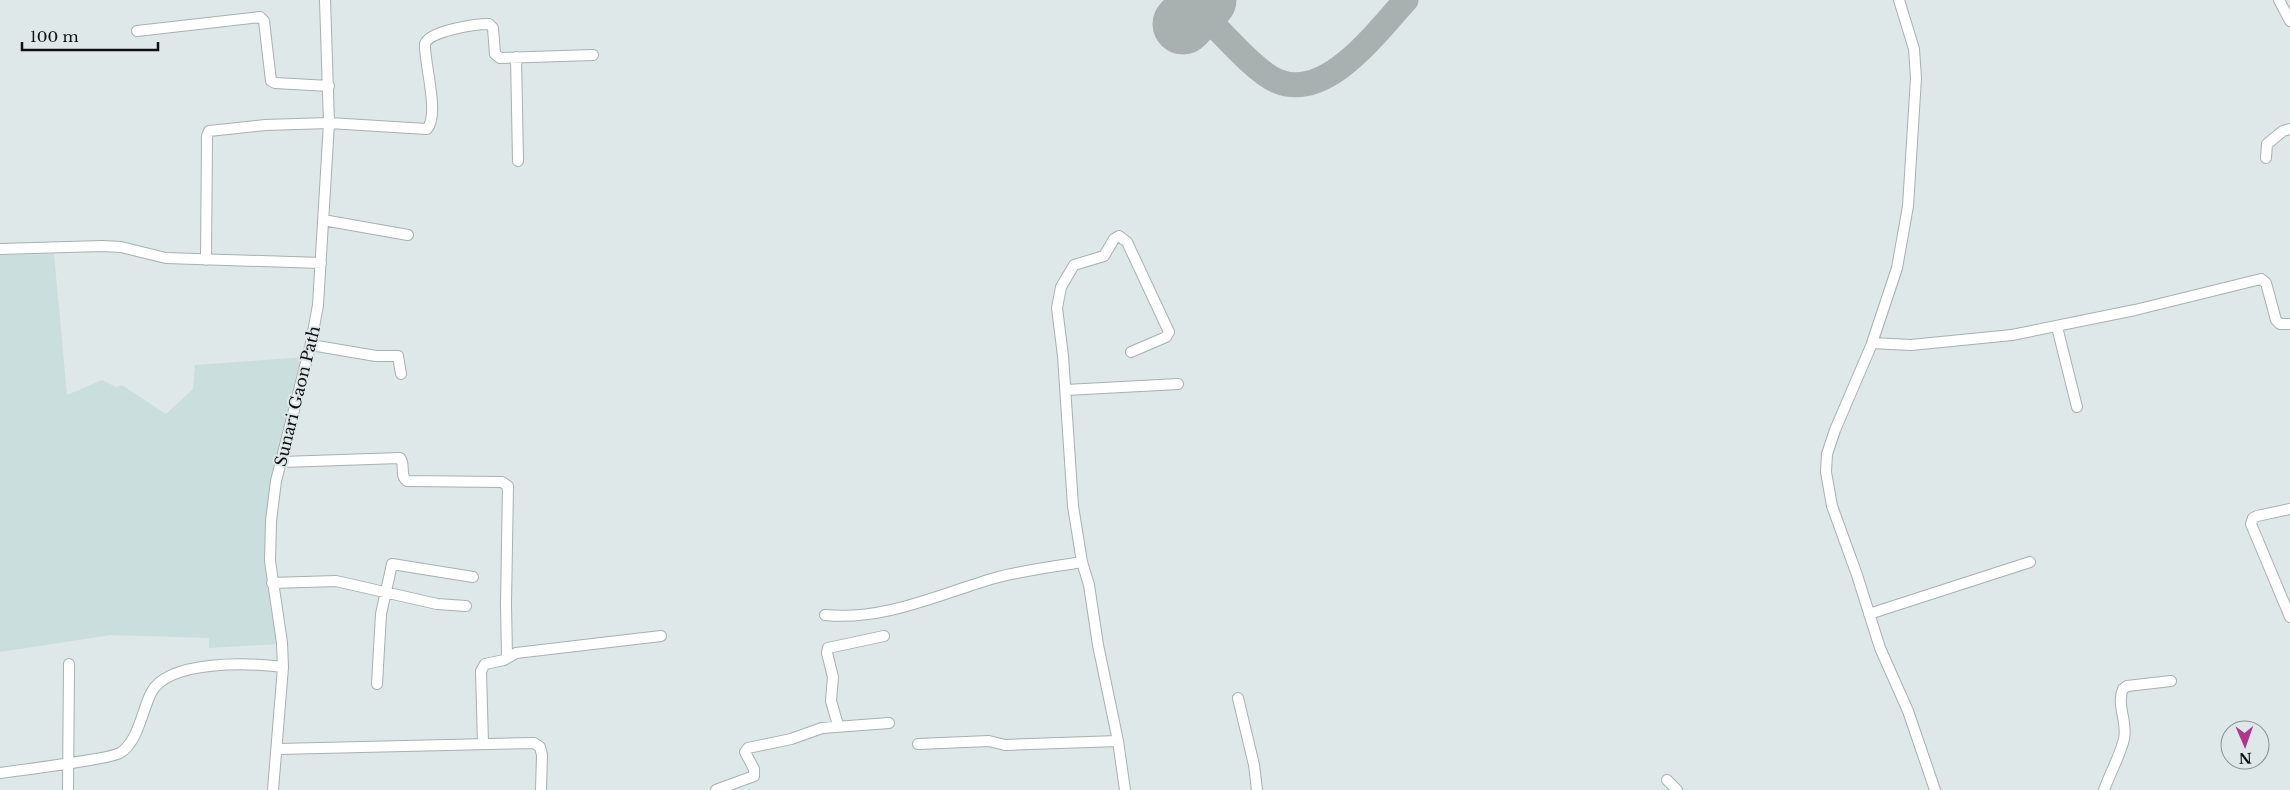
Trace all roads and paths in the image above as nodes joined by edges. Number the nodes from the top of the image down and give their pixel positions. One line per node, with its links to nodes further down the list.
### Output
1 (325, 0): 8 (street, Sunari Gaon Path)
2 (1899, 0): 20 (street)
3 (2279, 0): 4 (street)
4 (2290, 21)
5 (137, 31): 8 (street)
6 (594, 55): 7 (street)
7 (516, 57): 9 (street); 12 (street)
8 (329, 86): 9 (street, Sunari Gaon Path)
9 (329, 123): 13 (street, Sunari Gaon Path); 16 (street)
10 (2290, 129): 11 (street)
11 (2266, 158)
12 (518, 161)
13 (323, 220): 14 (street); 17 (street, Sunari Gaon Path)
14 (408, 235)
15 (0, 249): 16 (street)
16 (206, 260): 17 (street)
17 (321, 263): 21 (street, Sunari Gaon Path)
18 (2290, 324): 19 (street)
19 (2057, 327): 20 (street); 26 (street)
20 (1872, 343): 35 (street)
21 (311, 345): 23 (street); 27 (street, Sunari Gaon Path)
22 (1131, 352): 25 (street)
23 (402, 374)
24 (1178, 384): 25 (street)
25 (1066, 390): 29 (street)
26 (2077, 407)
27 (282, 462): 32 (street, Sunari Gaon Path); 40 (street)
28 (2290, 509): 37 (street)
29 (1082, 562): 36 (street); 48 (street)
30 (2030, 562): 35 (street)
31 (474, 577): 33 (street)
32 (272, 583): 33 (street); 42 (street, Sunari Gaon Path)
33 (386, 592): 34 (street); 44 (street)
34 (466, 606)
35 (1869, 614): 62 (street)
36 (825, 616)
37 (2290, 617)
38 (660, 636): 40 (street)
39 (884, 636): 47 (street)
40 (507, 657): 49 (street)
41 (69, 664): 52 (street)
42 (283, 667): 51 (street, Sunari Gaon Path); 52 (street)
43 (2171, 681): 63 (street)
44 (376, 684)
45 (1238, 698): 60 (street)
46 (889, 723): 47 (street)
47 (838, 725): 58 (street)
48 (1118, 741): 50 (street); 59 (street)
49 (483, 743): 51 (street); 57 (street)
50 (918, 744)
51 (278, 749): 56 (street, Sunari Gaon Path)
52 (67, 764): 53 (street); 55 (street)
53 (0, 773)
54 (1667, 780): 61 (street)
55 (68, 790)
56 (273, 790)
57 (541, 790)
58 (716, 790)
59 (1125, 790)
60 (1257, 790)
61 (1677, 790)
62 (1935, 790)
63 (2104, 790)

